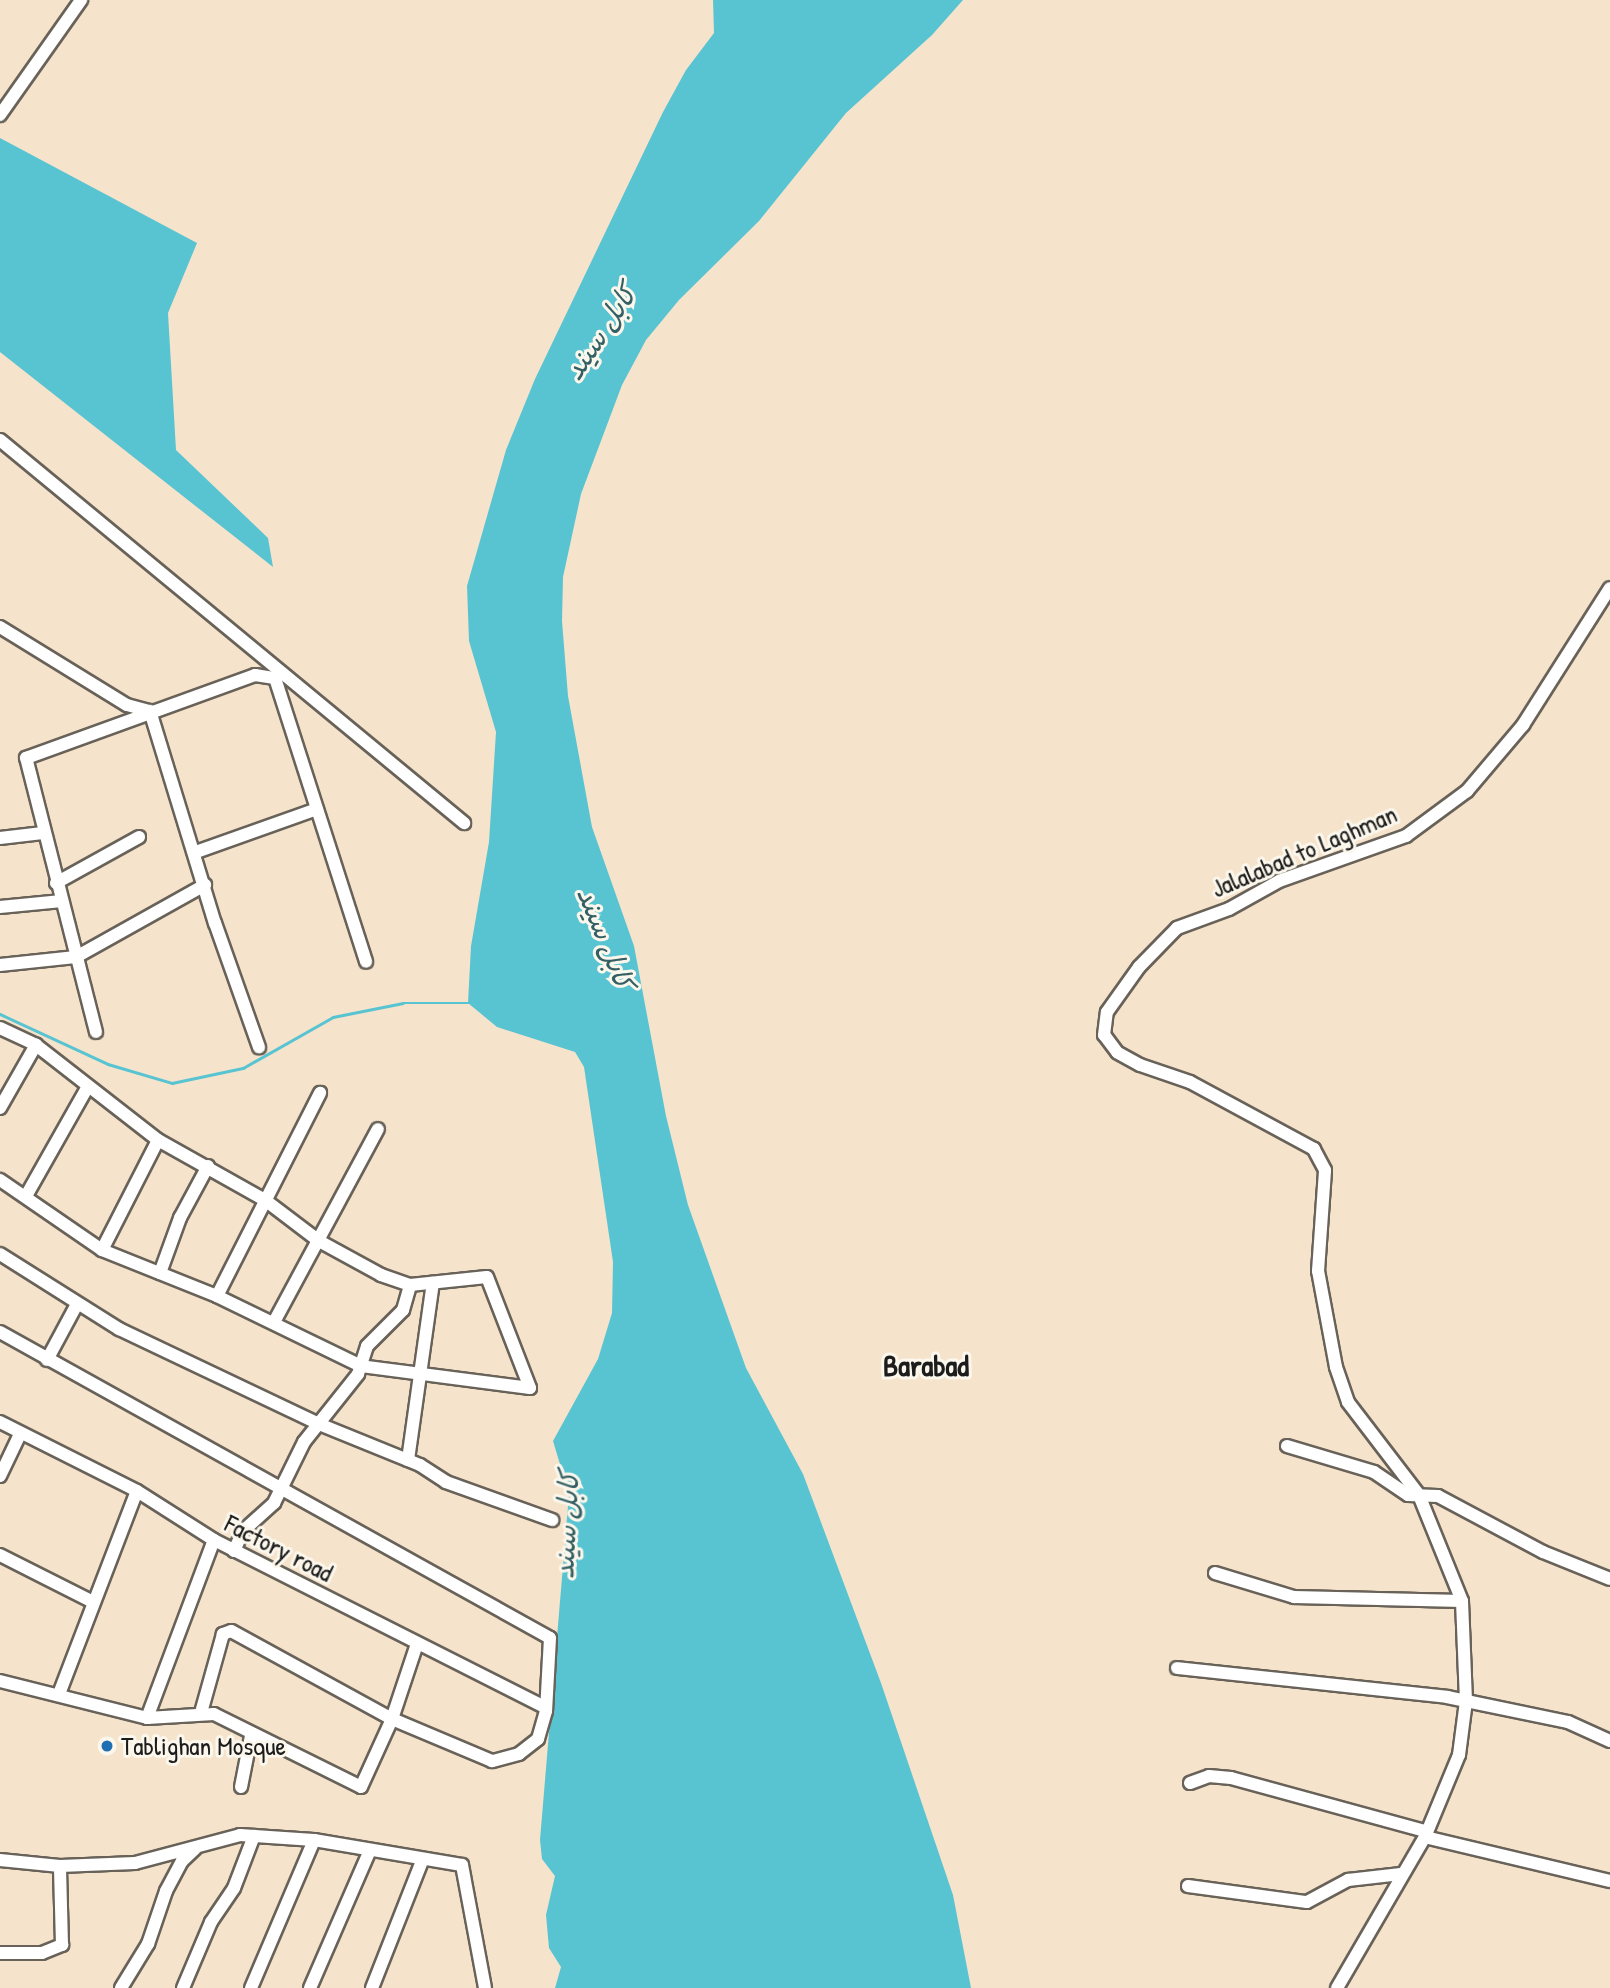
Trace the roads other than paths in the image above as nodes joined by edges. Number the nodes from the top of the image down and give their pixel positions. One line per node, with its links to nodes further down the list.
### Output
1 (81, 0): 2 (street)
2 (0, 114)
3 (0, 440): 8 (street)
4 (1610, 588): 54 (street, Jalalabad to Laghman)
5 (0, 627): 6 (street)
6 (150, 711): 7 (street); 9 (street); 12 (street)
7 (317, 808): 12 (street); 18 (street)
8 (464, 823)
9 (43, 833): 11 (street); 13 (street)
10 (139, 837): 13 (street)
11 (0, 838)
12 (195, 852): 14 (street)
13 (55, 883): 15 (street)
14 (205, 885): 17 (street); 23 (street)
15 (62, 901): 16 (street); 17 (street)
16 (0, 907)
17 (76, 957): 19 (street); 21 (street)
18 (366, 962)
19 (0, 965)
20 (0, 1028): 22 (street)
21 (96, 1032)
22 (36, 1045): 24 (street); 26 (street)
23 (259, 1047)
24 (87, 1088): 28 (street); 31 (street)
25 (320, 1093): 32 (street)
26 (0, 1108)
27 (378, 1129): 33 (street)
28 (158, 1140): 29 (street); 34 (street)
29 (208, 1167): 32 (street); 36 (street)
30 (0, 1180): 31 (street)
31 (26, 1196): 34 (street)
32 (265, 1200): 33 (street); 39 (street)
33 (319, 1241): 38 (street); 41 (street)
34 (102, 1250): 36 (street)
35 (0, 1254): 40 (street)
36 (160, 1273): 39 (street)
37 (433, 1283): 38 (street); 45 (street); 45 (street)
38 (410, 1285): 44 (street)
39 (216, 1296): 41 (street)
40 (77, 1304): 43 (street); 47 (street)
41 (274, 1322): 44 (street)
42 (0, 1332): 43 (street)
43 (47, 1360): 52 (street)
44 (361, 1366): 45 (street); 47 (street)
45 (421, 1372): 50 (street)
46 (0, 1422): 48 (street, Factory road)
47 (319, 1424): 50 (street); 52 (street)
48 (20, 1434): 51 (street); 53 (street, Factory road)
49 (1287, 1446): 54 (street)
50 (408, 1460): 55 (street)
51 (0, 1476)
52 (283, 1486): 57 (street); 68 (street)
53 (137, 1491): 56 (street, Factory road); 62 (street)
54 (1419, 1495): 60 (street); 61 (street, Jalalabad to Laghman)
55 (552, 1520)
56 (214, 1540): 57 (street, Factory road); 70 (street)
57 (234, 1551): 63 (street, Factory road)
58 (0, 1555): 62 (street)
59 (1215, 1573): 61 (street)
60 (1610, 1579)
61 (1462, 1601): 67 (street, Jalalabad to Laghman)
62 (93, 1602): 66 (street)
63 (417, 1644): 68 (street, Factory road); 71 (street)
64 (1177, 1668): 67 (street)
65 (0, 1681): 66 (street)
66 (59, 1694): 70 (street)
67 (1466, 1701): 73 (street); 76 (street, Jalalabad to Laghman)
68 (543, 1706): 71 (street)
69 (201, 1713): 70 (street); 71 (street); 72 (street)
70 (147, 1718)
71 (392, 1719): 72 (street)
72 (251, 1736): 75 (street)
73 (1610, 1741)
74 (1190, 1783): 76 (street)
75 (241, 1787)
76 (1425, 1834): 84 (street, Jalalabad to Laghman); 85 (street)
77 (254, 1836): 78 (street); 79 (street); 89 (street)
78 (314, 1840): 80 (street); 90 (street)
79 (198, 1846): 83 (street); 88 (street)
80 (369, 1852): 82 (street); 91 (street)
81 (0, 1860): 83 (street)
82 (422, 1861): 92 (street); 93 (street)
83 (60, 1866): 87 (street)
84 (1401, 1874): 86 (street); 94 (street, Jalalabad to Laghman)
85 (1610, 1881)
86 (1188, 1886)
87 (0, 1953)
88 (121, 1988)
89 (183, 1988)
90 (251, 1988)
91 (310, 1988)
92 (372, 1988)
93 (485, 1988)
94 (1337, 1988)

